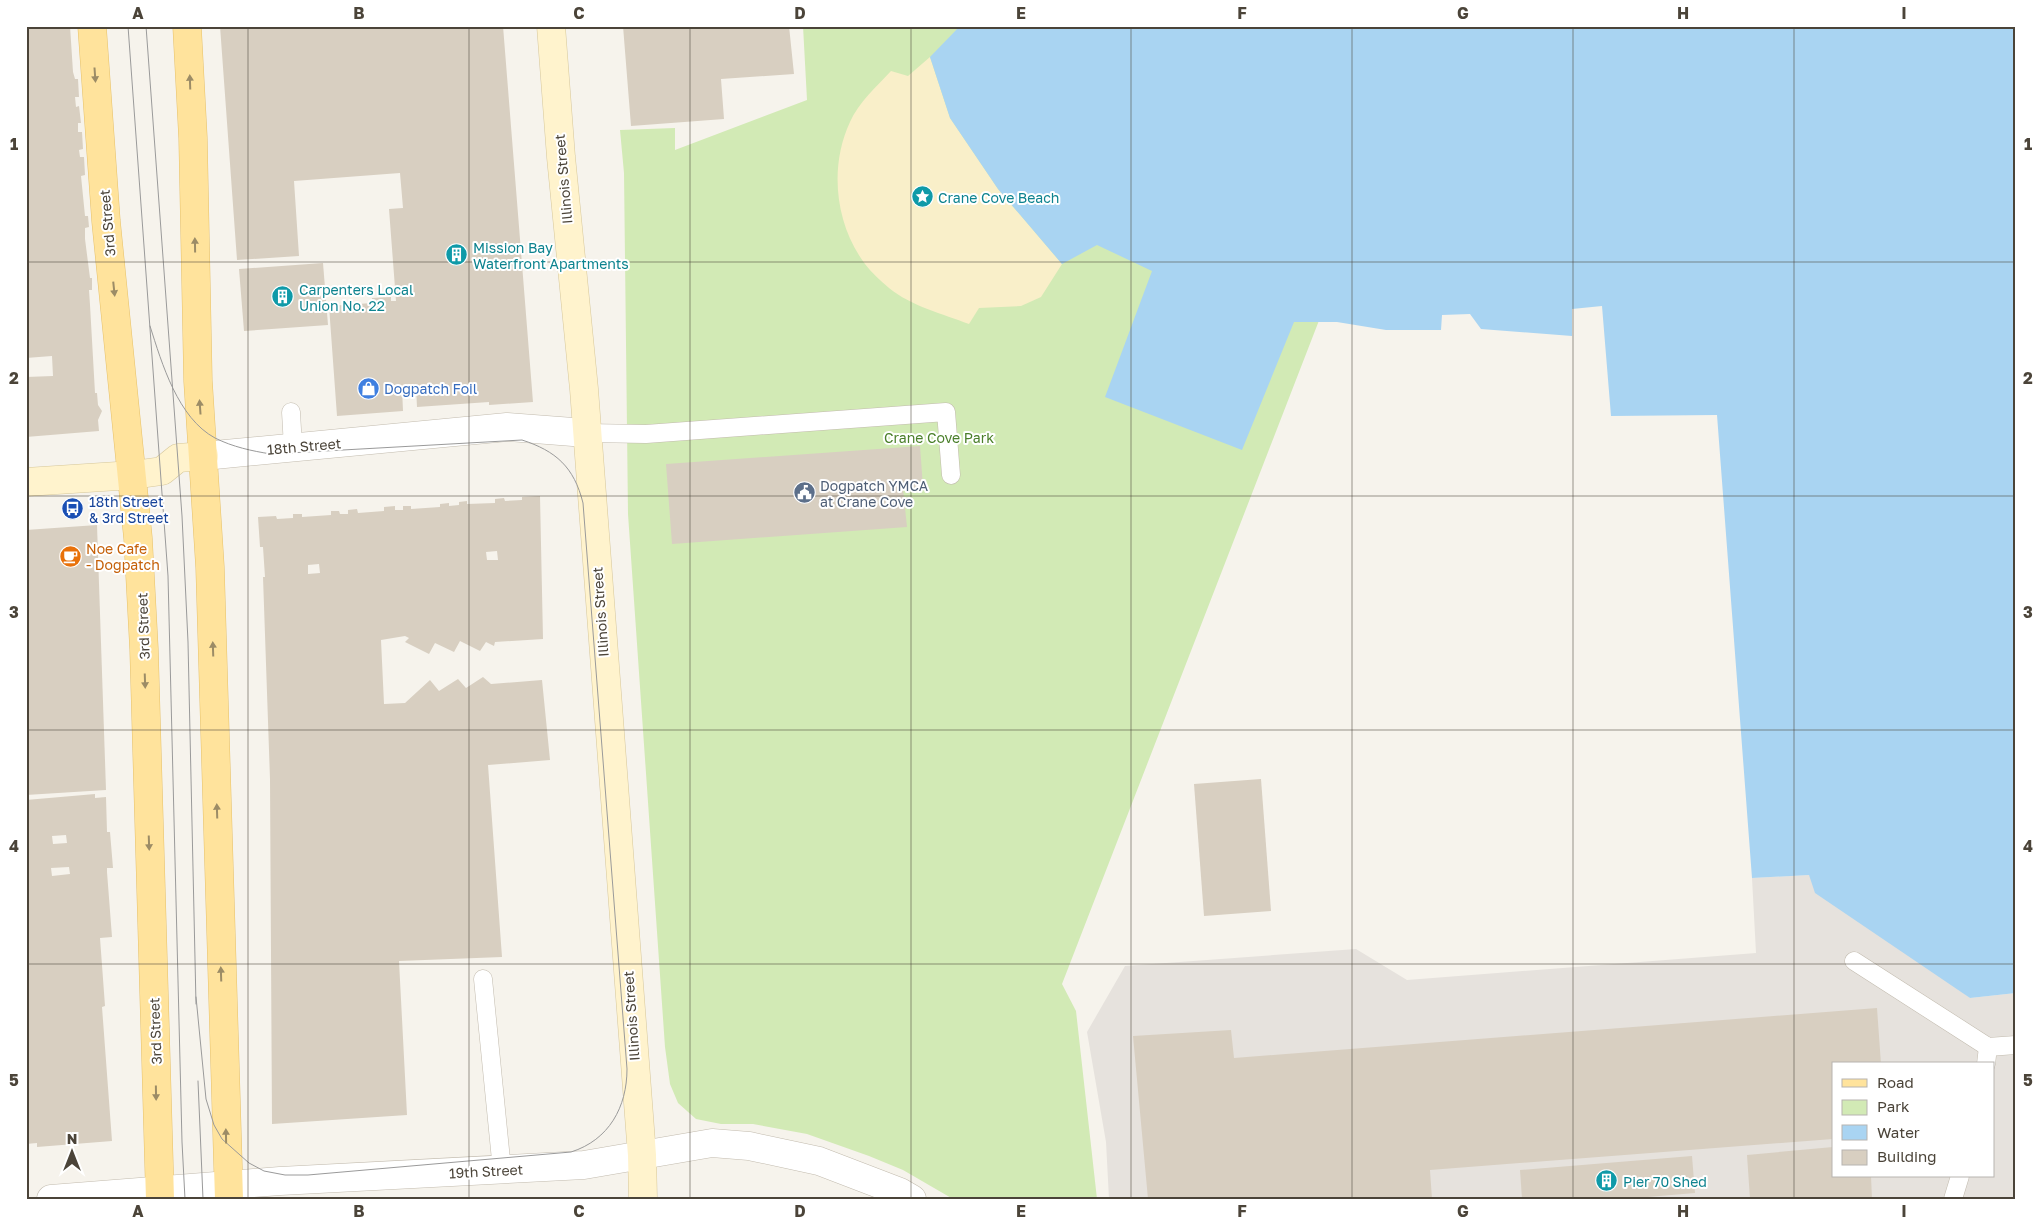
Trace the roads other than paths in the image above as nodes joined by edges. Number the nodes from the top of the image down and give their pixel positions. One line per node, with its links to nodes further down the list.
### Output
1 (92, 26): 8 (main road, 3rd Street, one-way to 8)
2 (187, 26): 7 (main road, one-way to 2)
3 (551, 26): 5 (street, Illinois Street)
4 (291, 412): 6 (lane)
5 (586, 433): 6 (street, 18th Street); 9 (lane); 15 (street, Illinois Street)
6 (293, 447): 7 (street, 18th Street)
7 (204, 456): 8 (street, 18th Street); 18 (main road, one-way to 7)
8 (133, 475): 10 (street, 18th Street); 19 (main road, 3rd Street, one-way to 19)
9 (951, 475)
10 (26, 482)
11 (1854, 960): 14 (lane)
12 (483, 979): 16 (lane)
13 (2016, 1044): 14 (lane)
14 (1987, 1056)
15 (642, 1155): 16 (street, 19th Street); 21 (street, Illinois Street); 22 (street, 19th Street)
16 (502, 1170): 18 (street, 19th Street)
17 (1959, 1178): 23 (lane)
18 (228, 1192): 19 (street, 19th Street)
19 (160, 1195): 20 (street, 19th Street)
20 (51, 1199)
21 (643, 1199)
22 (912, 1199)
23 (1953, 1199)

